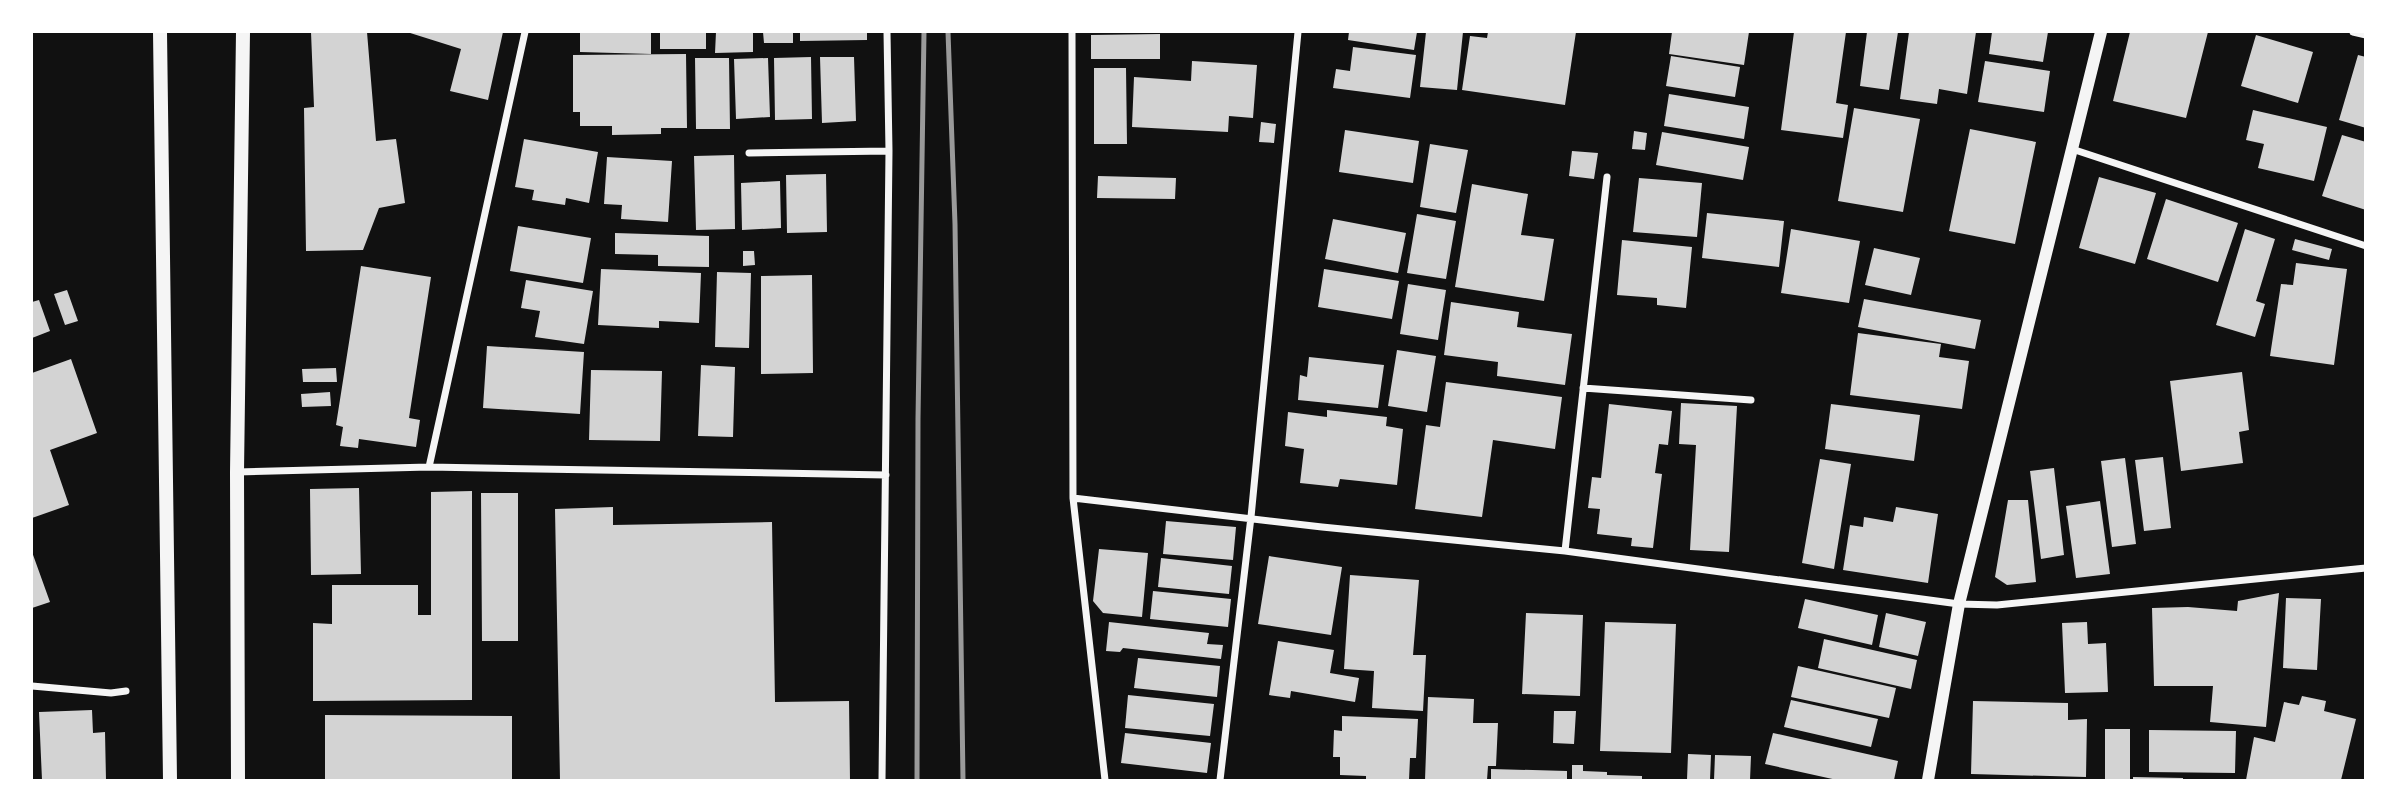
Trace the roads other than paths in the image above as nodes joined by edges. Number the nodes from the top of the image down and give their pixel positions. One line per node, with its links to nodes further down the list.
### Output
1 (160, 32): 27 (main road)
2 (243, 32): 18 (main road)
3 (525, 32): 17 (street)
4 (887, 32): 11 (street)
5 (1072, 32): 20 (street)
6 (1298, 32): 21 (street)
7 (2102, 32): 10 (street)
8 (2353, 32): 9 (street)
9 (2365, 36)
10 (2071, 149): 14 (street); 24 (street)
11 (889, 151): 12 (street); 19 (street)
12 (749, 153)
13 (1607, 177): 15 (street)
14 (2365, 246)
15 (1583, 388): 16 (street); 22 (street)
16 (1751, 400)
17 (429, 467): 18 (street); 19 (street)
18 (237, 472): 28 (main road)
19 (886, 475): 29 (street)
20 (1073, 498): 21 (street); 30 (street)
21 (1251, 517): 22 (street); 31 (street)
22 (1565, 551): 24 (street)
23 (2365, 568): 24 (street)
24 (1959, 604): 32 (street)
25 (32, 686): 26 (street)
26 (126, 691)
27 (170, 780)
28 (238, 780)
29 (882, 780)
30 (1105, 780)
31 (1220, 780)
32 (1928, 780)

